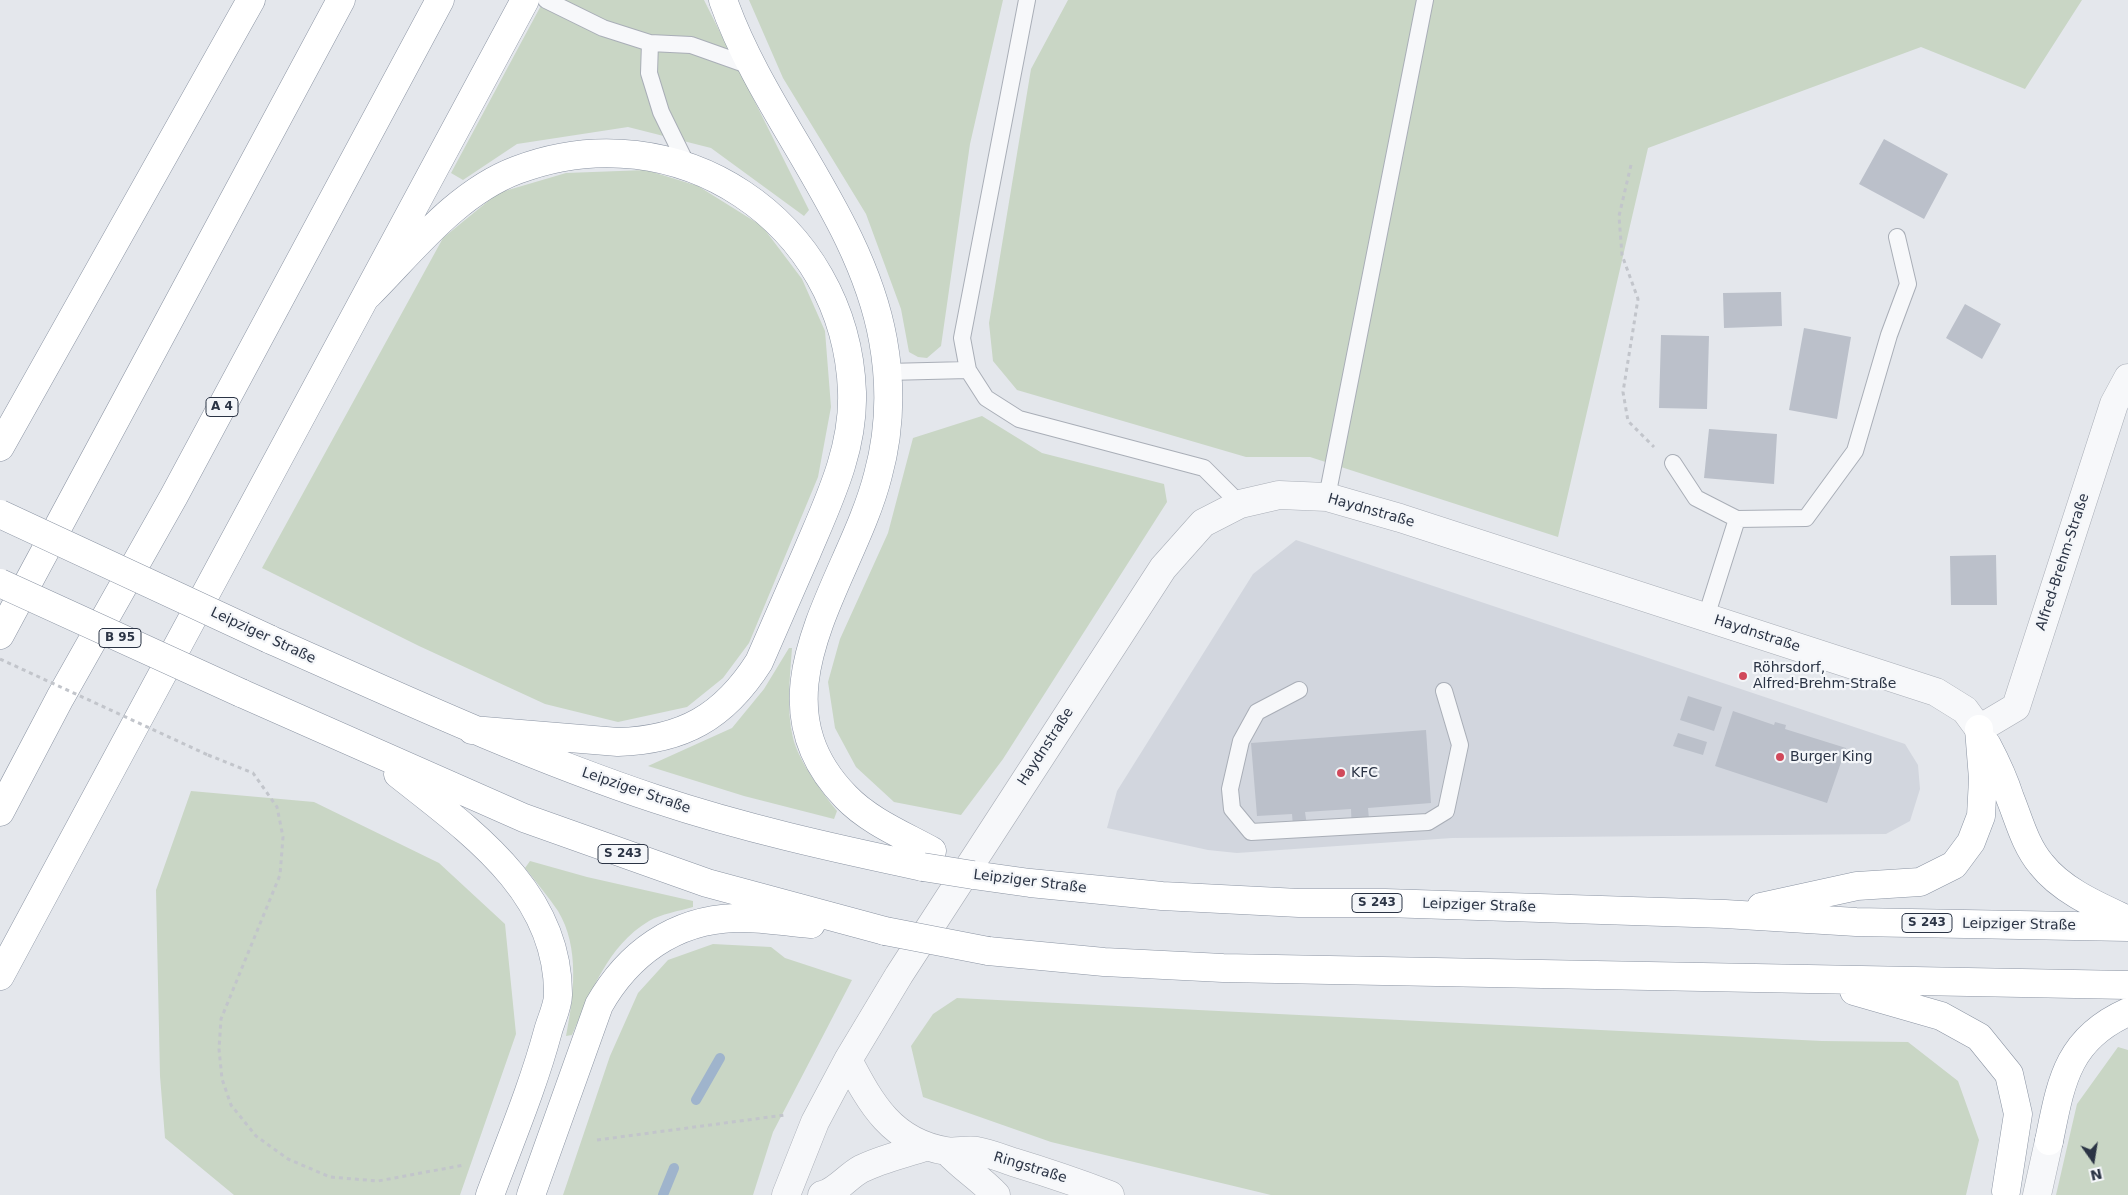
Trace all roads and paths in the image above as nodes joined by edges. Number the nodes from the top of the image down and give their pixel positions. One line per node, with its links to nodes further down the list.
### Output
1 (243, 0): 10 (highway)
2 (251, 0): 10 (highway)
3 (341, 0): 28 (highway)
4 (440, 0): 35 (highway, A 4)
5 (525, 0): 16 (highway)
6 (546, 0): 11 (lane)
7 (723, 0): 12 (highway)
8 (1027, 0): 17 (lane)
9 (1425, 0): 22 (lane)
10 (237, 26): 20 (highway)
11 (650, 43): 12 (lane); 14 (lane)
12 (753, 67): 18 (highway)
13 (1631, 165): 21 (path)
14 (687, 166): 16 (highway); 33 (highway)
15 (1897, 237): 25 (lane)
16 (368, 295): 41 (highway)
17 (968, 370): 18 (lane); 23 (lane)
18 (887, 372): 36 (highway)
19 (2128, 378): 32 (street, Alfred-Brehm-Straße)
20 (0, 447)
21 (1674, 463): 25 (lane)
22 (1327, 497): 23 (street, Haydnstraße); 27 (street, Haydnstraße)
23 (1240, 504): 45 (street, Haydnstraße)
24 (0, 514): 33 (highway, Leipziger Straße, bridge)
25 (1737, 519): 27 (lane)
26 (0, 584): 34 (highway, B 95, bridge)
27 (1706, 618): 32 (street, Haydnstraße)
28 (0, 636)
29 (0, 659): 50 (path, bridge)
30 (1299, 690): 31 (lane)
31 (1444, 691)
32 (1979, 729): 37 (highway); 38 (highway)
33 (472, 730): 36 (highway, Leipziger Straße)
34 (370, 751): 40 (highway, S 243); 52 (highway)
35 (0, 812)
36 (927, 859): 37 (highway, Leipziger Straße / S 243)
37 (1725, 914): 39 (highway, Leipziger Straße / S 243)
38 (2128, 920)
39 (2128, 927)
40 (885, 931): 42 (highway, S 243, bridge); 53 (highway)
41 (0, 976)
42 (1815, 980): 43 (highway, S 243); 51 (highway)
43 (2128, 985)
44 (2128, 1012): 48 (highway)
45 (848, 1060): 46 (street, Haydnstraße); 49 (street, Ringstraße)
46 (802, 1118): 47 (path); 54 (street)
47 (597, 1140)
48 (2049, 1141): 60 (street)
49 (937, 1149): 55 (street, Ringstraße); 56 (street, Ringstraße); 59 (street, Ringstraße)
50 (464, 1165)
51 (2006, 1193)
52 (490, 1195)
53 (531, 1195)
54 (786, 1195)
55 (822, 1195)
56 (996, 1195)
57 (1065, 1195): 58 (street, Ringstraße)
58 (1095, 1195)
59 (1110, 1195)
60 (2037, 1195)

